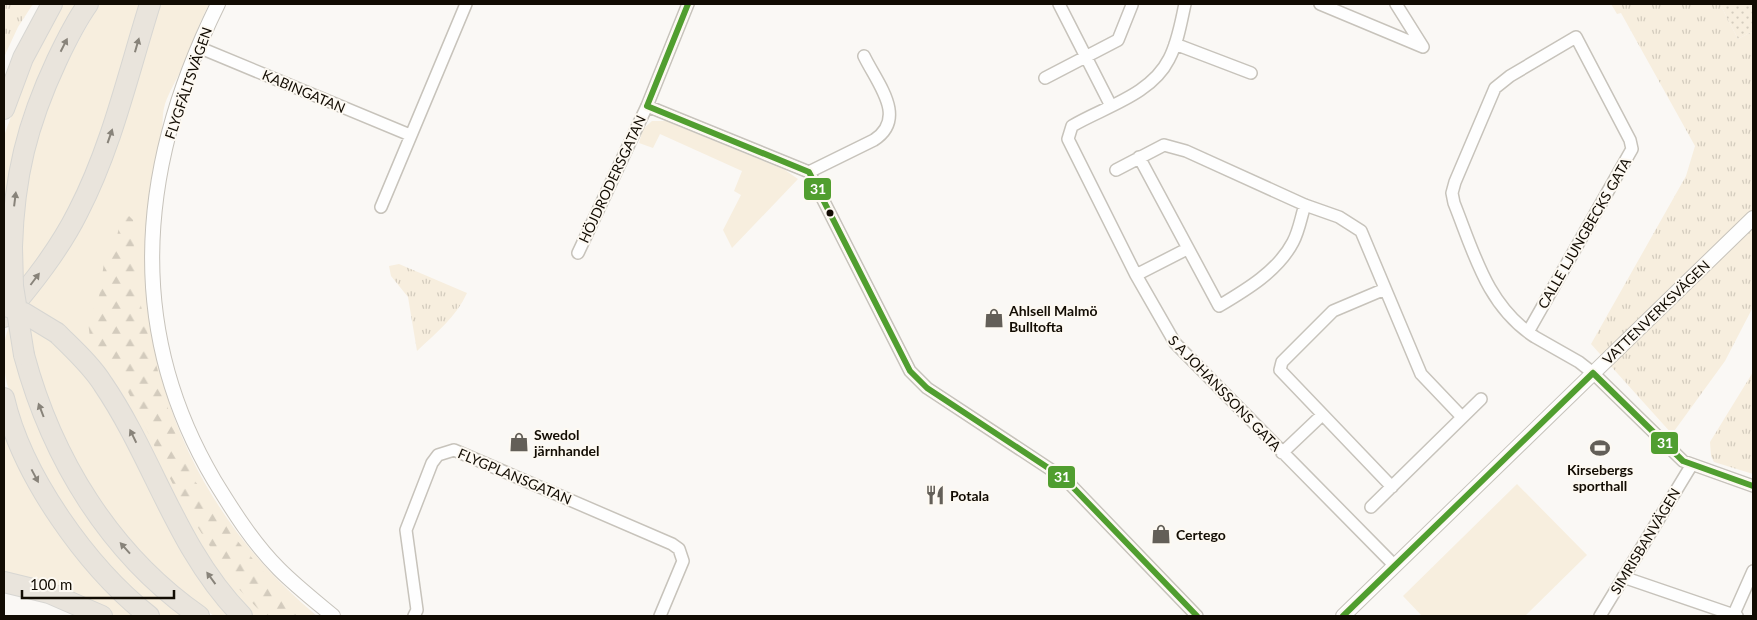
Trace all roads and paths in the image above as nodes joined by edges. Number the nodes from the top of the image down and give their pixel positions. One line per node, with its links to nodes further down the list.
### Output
1 (88, 4): 52 (highway, one-way to 1, bridge)
2 (150, 4): 34 (highway, one-way to 2)
3 (218, 4): 13 (street, FLYGFÄLTSVÄGEN)
4 (466, 4): 22 (street)
5 (688, 4): 19 (street, HÖJDRODERSGATAN)
6 (1058, 4): 15 (street)
7 (1185, 4): 12 (street)
8 (1320, 4): 9 (street)
9 (1396, 4)
10 (51, 5): 18 (highway); 21 (highway)
11 (1132, 5): 15 (street)
12 (1175, 44): 16 (street); 20 (street)
13 (198, 47): 22 (street, KABINGATAN); 54 (street, FLYGFÄLTSVÄGEN)
14 (864, 56): 25 (street)
15 (1086, 57): 17 (street); 20 (street)
16 (1251, 73)
17 (1045, 78)
18 (4, 82)
19 (646, 106): 25 (street); 30 (street, HÖJDRODERSGATAN)
20 (1111, 106): 31 (street, S A JOHANSSONS GATA)
21 (4, 109)
22 (410, 135): 27 (street)
23 (1139, 157): 24 (street); 26 (street); 29 (street)
24 (1116, 170)
25 (809, 172): 57 (street)
26 (1305, 205): 29 (street); 32 (street)
27 (381, 207)
28 (1753, 218): 36 (street, VATTENVERKSVÄGEN)
29 (1187, 249): 31 (street)
30 (578, 253)
31 (1136, 275): 41 (street, S A JOHANSSONS GATA)
32 (1385, 289): 39 (street); 40 (street)
33 (4, 305): 53 (highway, one-way to 33, bridge)
34 (4, 317)
35 (1528, 332): 35 (street, CALLE LJUNGBECKS GATA); 36 (street, CALLE LJUNGBECKS GATA)
36 (1593, 373): 42 (street, CALLE LJUNGBECKS GATA); 46 (street, VATTENVERKSVÄGEN)
37 (4, 398): 51 (highway, one-way to 51)
38 (1481, 399): 40 (street)
39 (1322, 415): 41 (street); 44 (street)
40 (1462, 417): 44 (street)
41 (1282, 453): 46 (street, S A JOHANSSONS GATA)
42 (1691, 466): 43 (street, CALLE LJUNGBECKS GATA); 48 (street, SIMRISBANVÄGEN)
43 (1753, 486)
44 (1392, 487): 45 (street)
45 (1371, 507)
46 (1395, 566): 58 (street, VATTENVERKSVÄGEN)
47 (1753, 572): 60 (street)
48 (1623, 577): 59 (street, SIMRISBANVÄGEN); 60 (street)
49 (4, 582): 50 (highway)
50 (102, 616)
51 (149, 616)
52 (199, 616)
53 (242, 616)
54 (333, 616)
55 (414, 616): 56 (street, FLYGPLANSGATAN)
56 (660, 616)
57 (1197, 616)
58 (1343, 616)
59 (1600, 616)
60 (1734, 616)

